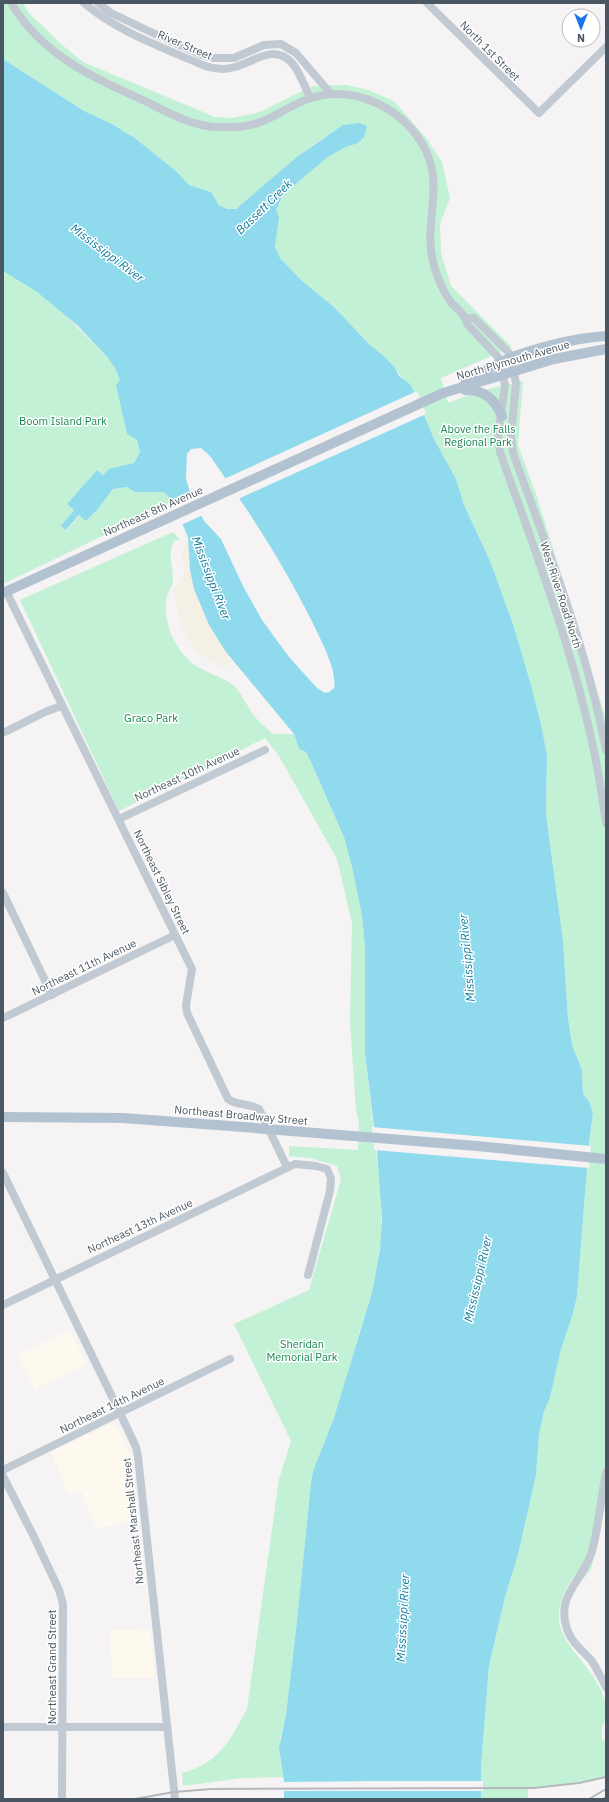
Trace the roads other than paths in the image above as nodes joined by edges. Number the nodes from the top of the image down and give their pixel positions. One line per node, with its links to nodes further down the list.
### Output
1 (11, 3): 7 (street, West River Road North)
2 (84, 3): 7 (street, River Street)
3 (98, 3): 6 (street, River Street)
4 (427, 3): 5 (street, North 1st Street)
5 (606, 47)
6 (331, 94): 7 (street, West River Road North); 8 (street, West River Road North)
7 (310, 98)
8 (466, 318): 11 (street); 12 (street, West River Road North)
9 (606, 336): 11 (main road, North Plymouth Avenue)
10 (606, 349): 13 (main road, North Plymouth Avenue)
11 (511, 359): 12 (main road, North Plymouth Avenue); 13 (street, West River Road North)
12 (499, 363): 14 (street, West River Road North); 15 (main road, North Plymouth Avenue)
13 (514, 372): 14 (main road, North Plymouth Avenue); 18 (street, West River Road North)
14 (503, 375): 15 (main road, North Plymouth Avenue); 16 (street, West River Road North)
15 (447, 392): 16 (main road); 17 (main road, North Plymouth Avenue)
16 (502, 416): 19 (street, West River Road North)
17 (314, 452): 21 (main road, Northeast 8th Avenue)
18 (529, 495): 19 (street); 20 (street, West River Road North)
19 (517, 500): 22 (street, West River Road North)
20 (563, 590): 22 (street); 26 (street, West River Road North)
21 (5, 592): 23 (street, Northeast Sibley Street)
22 (550, 594): 28 (street, West River Road North)
23 (61, 706): 24 (street); 27 (street, Northeast Sibley Street)
24 (3, 733)
25 (265, 750): 27 (street, Northeast 10th Avenue)
26 (606, 750)
27 (119, 819): 30 (street, Northeast Sibley Street)
28 (606, 824)
29 (3, 893): 31 (street)
30 (175, 935): 31 (street, Northeast 11th Avenue); 35 (street, Northeast Sibley Street)
31 (52, 995): 32 (street, Northeast 11th Avenue)
32 (3, 1018)
33 (3, 1117): 34 (main road, Northeast Broadway Street, bridge)
34 (606, 1158)
35 (287, 1167): 37 (street); 38 (street, Northeast 13th Avenue)
36 (3, 1173): 38 (street, Northeast Marshall Street)
37 (308, 1275)
38 (55, 1279): 39 (street, Northeast 13th Avenue); 41 (street, Northeast Marshall Street)
39 (3, 1305)
40 (230, 1359): 41 (street, Northeast 14th Avenue)
41 (120, 1413): 42 (street, Northeast 14th Avenue); 48 (street, Northeast Marshall Street)
42 (3, 1470)
43 (606, 1472): 45 (street)
44 (3, 1476): 47 (street, Northeast Grand Street)
45 (606, 1687)
46 (3, 1727): 47 (street)
47 (62, 1727): 48 (street); 49 (street, Northeast Grand Street)
48 (167, 1727): 50 (street, Northeast Marshall Street)
49 (62, 1799)
50 (175, 1799)

